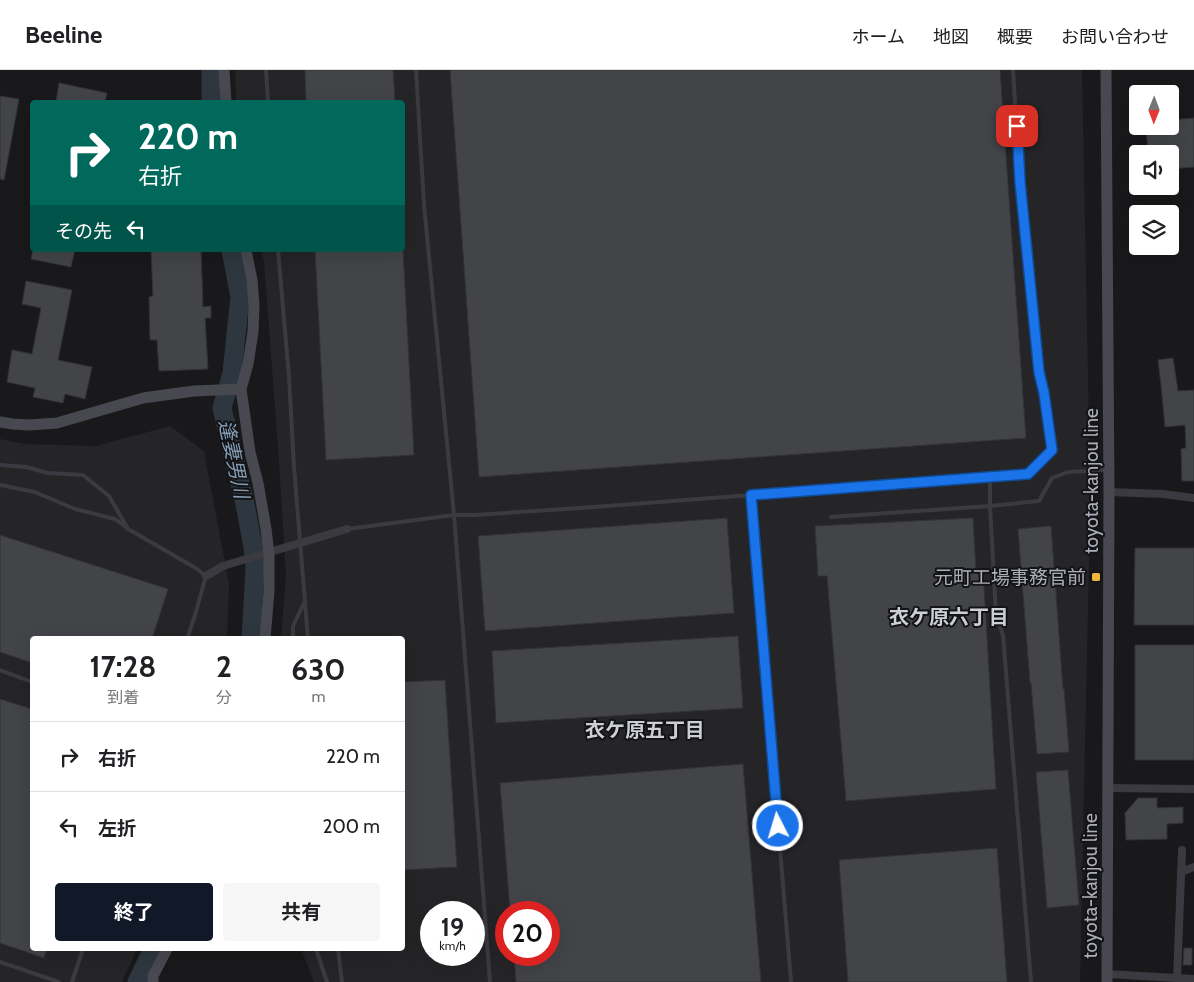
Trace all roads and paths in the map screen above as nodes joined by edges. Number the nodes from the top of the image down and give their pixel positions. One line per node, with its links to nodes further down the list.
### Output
1 (224, 70): 6 (main road)
2 (266, 70): 7 (lane)
3 (416, 70): 20 (lane)
4 (1013, 70): 14 (lane)
5 (1106, 70): 13 (main road, toyota-kanjou line)
6 (226, 100)
7 (268, 100)
8 (246, 252): 10 (main road)
9 (278, 252): 25 (lane)
10 (237, 389): 11 (main road); 27 (main road)
11 (0, 422)
12 (0, 465): 22 (lane)
13 (1108, 470): 16 (main road, toyota-kanjou line); 19 (lane)
14 (990, 477): 17 (lane); 19 (lane)
15 (0, 485): 22 (lane)
16 (1109, 492): 18 (street); 32 (main road, toyota-kanjou line)
17 (751, 495): 20 (lane); 51 (lane)
18 (1194, 498)
19 (990, 506): 21 (lane); 52 (lane)
20 (454, 514): 23 (lane); 50 (lane)
21 (831, 516)
22 (128, 529): 24 (lane)
23 (347, 529): 24 (street)
24 (206, 576): 26 (lane)
25 (305, 601): 28 (lane); 29 (lane)
26 (189, 636)
27 (265, 636)
28 (293, 636)
29 (308, 636)
30 (0, 670): 31 (lane)
31 (30, 681)
32 (1107, 788): 33 (street); 42 (main road, toyota-kanjou line)
33 (1194, 789)
34 (1182, 850): 36 (street)
35 (1194, 867): 36 (street)
36 (1181, 872): 43 (street)
37 (82, 951): 46 (lane)
38 (166, 951): 47 (main road)
39 (317, 951): 48 (lane)
40 (338, 951): 49 (lane)
41 (0, 962): 45 (lane)
42 (1107, 978): 43 (street)
43 (1177, 978): 44 (street)
44 (1194, 979)
45 (59, 982)
46 (72, 982)
47 (153, 982)
48 (327, 982)
49 (342, 982)
50 (490, 982)
51 (791, 982)
52 (1031, 982)

